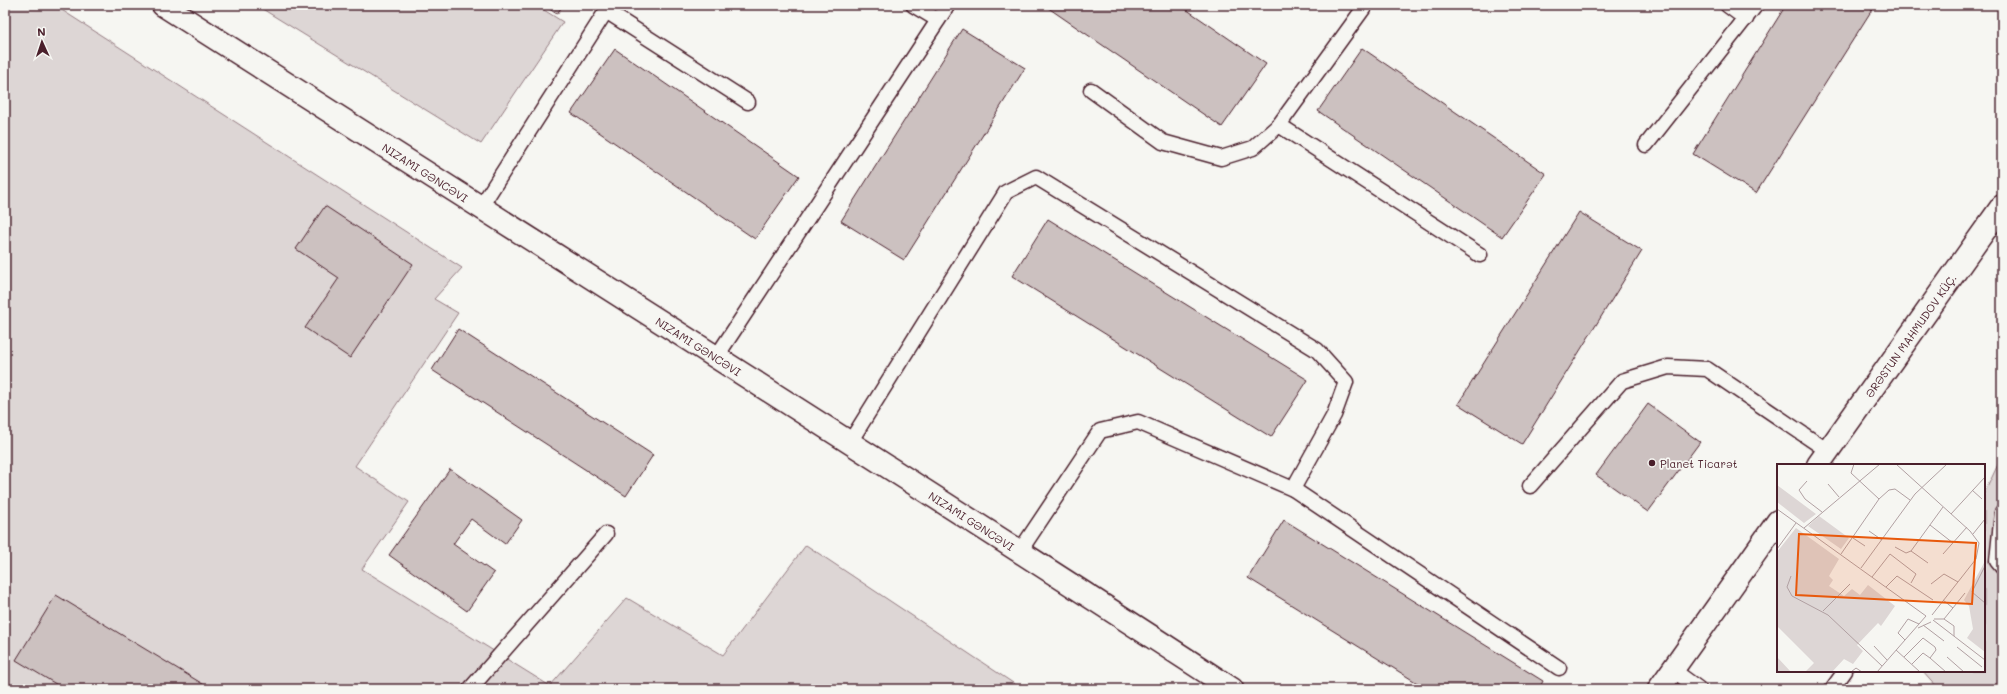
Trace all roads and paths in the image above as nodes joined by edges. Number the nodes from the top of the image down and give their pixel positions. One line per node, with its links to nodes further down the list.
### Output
1 (163, 5): 15 (main road, NIZAMI GƏNCƏVI)
2 (914, 5): 9 (lane)
3 (948, 5): 9 (lane)
4 (1366, 5): 12 (lane)
5 (1727, 5): 8 (lane)
6 (1756, 5): 8 (lane)
7 (608, 8): 11 (lane); 15 (lane)
8 (1746, 18): 13 (lane)
9 (938, 20): 17 (lane)
10 (1091, 90): 12 (lane)
11 (748, 102)
12 (1278, 124): 16 (lane)
13 (1646, 145)
14 (2002, 206): 19 (main road, ƏRƏSTUN MAHMUDOV KÜÇ.)
15 (480, 208): 17 (main road, NIZAMI GƏNCƏVI)
16 (1480, 256)
17 (717, 356): 18 (main road, NIZAMI GƏNCƏVI)
18 (850, 442): 21 (lane); 25 (main road, NIZAMI GƏNCƏVI)
19 (1823, 458): 20 (lane)
20 (1530, 486)
21 (1293, 489): 25 (lane); 27 (lane)
22 (2002, 512): 26 (lane)
23 (1777, 522): 28 (main road)
24 (606, 534): 30 (lane)
25 (1020, 551): 31 (main road, NIZAMI GƏNCƏVI)
26 (2002, 567)
27 (1558, 668)
28 (1673, 670): 32 (main road); 33 (lane)
29 (1844, 672): 34 (lane)
30 (470, 689)
31 (1232, 689)
32 (1659, 689)
33 (1699, 689)
34 (1832, 689)

